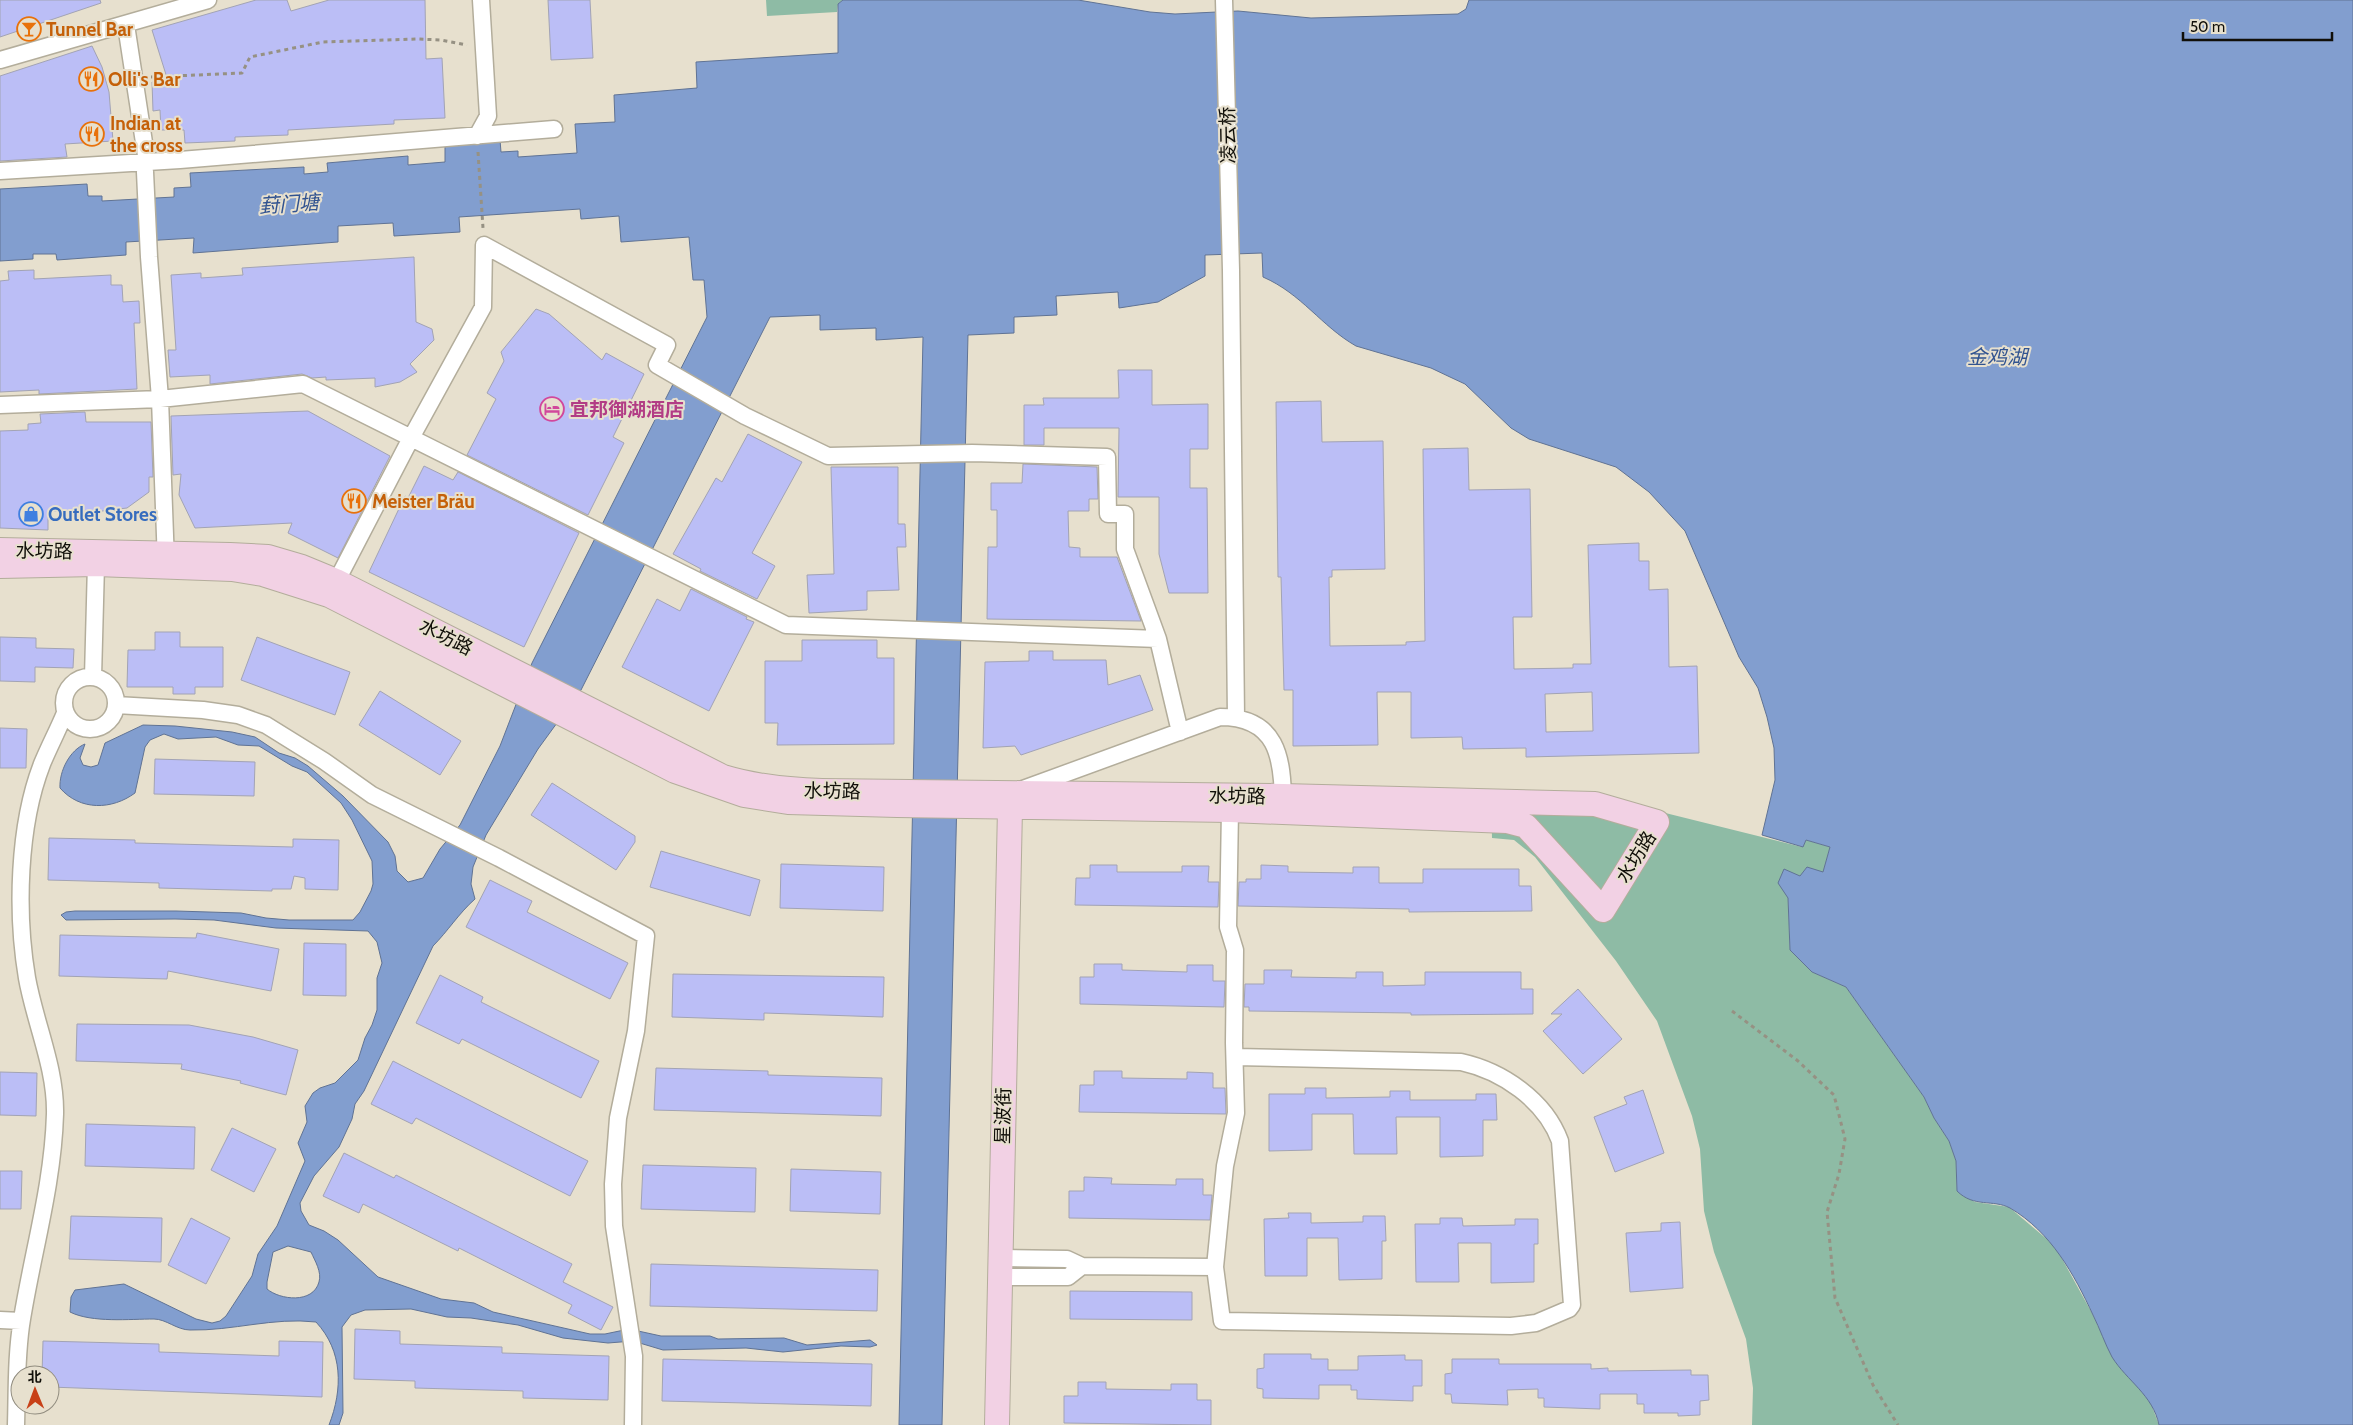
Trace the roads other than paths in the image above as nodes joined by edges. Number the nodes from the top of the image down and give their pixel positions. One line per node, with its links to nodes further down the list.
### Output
1 (208, 0): 4 (street)
2 (481, 0): 7 (street)
3 (1224, 0): 22 (street, 凌云桥)
4 (126, 25): 5 (street); 8 (street)
5 (0, 60)
6 (554, 129): 7 (street)
7 (477, 136): 8 (street)
8 (146, 167): 9 (street); 10 (street)
9 (0, 171)
10 (160, 399): 11 (street); 12 (street); 14 (street)
11 (0, 405)
12 (411, 438): 17 (street); 18 (street); 18 (street)
13 (0, 550): 14 (street, 水坊路)
14 (166, 559): 15 (street, 水坊路); 17 (street, 水坊路)
15 (96, 564): 16 (street, 水坊路); 19 (street)
16 (0, 566)
17 (333, 588): 24 (street, 水坊路)
18 (1158, 639): 23 (street)
19 (93, 677): 20 (street); 21 (street)
20 (116, 705): 21 (street); 33 (street)
21 (65, 713): 31 (street)
22 (1236, 717): 23 (street); 25 (street)
23 (1180, 732): 24 (street)
24 (1010, 801): 25 (street, 水坊路); 26 (street, 水坊路); 28 (street, 星波街)
25 (1283, 805): 25 (street, 水坊路); 26 (street, 水坊路)
26 (1230, 810): 27 (street)
27 (1234, 1057): 29 (street); 29 (street)
28 (1000, 1267): 29 (street); 34 (street, 星波街)
29 (1215, 1267)
30 (0, 1320): 31 (street)
31 (21, 1321): 32 (street)
32 (16, 1425)
33 (633, 1425)
34 (997, 1425)

